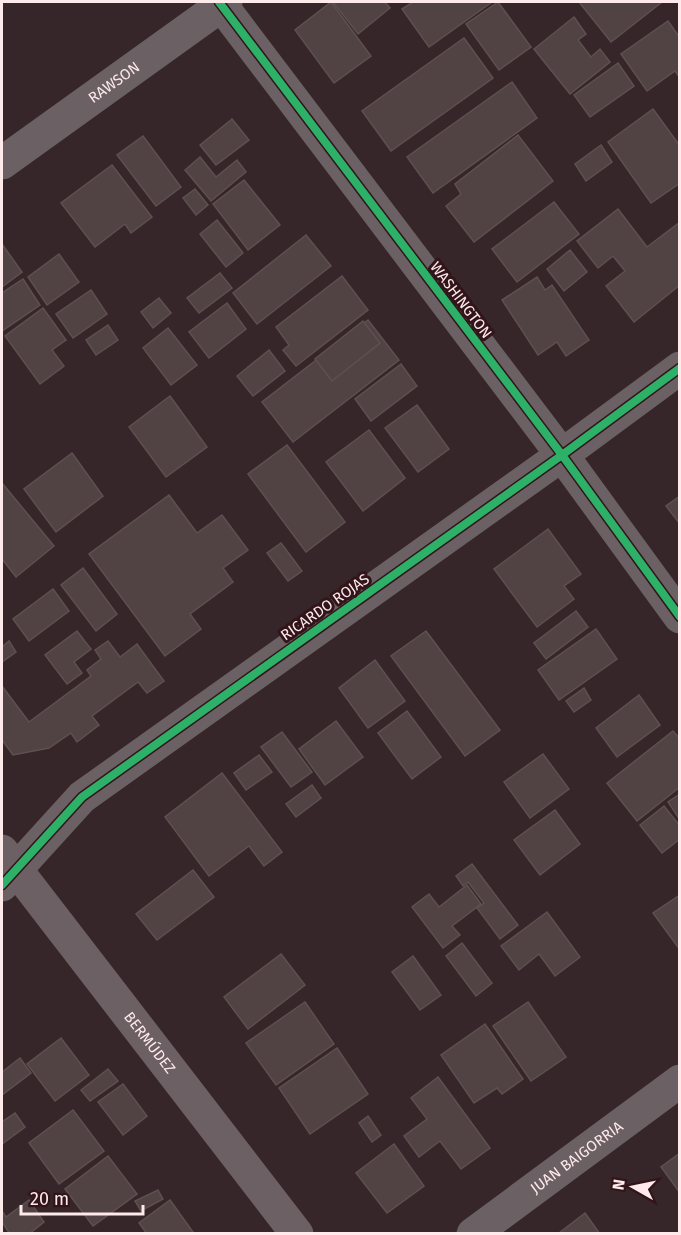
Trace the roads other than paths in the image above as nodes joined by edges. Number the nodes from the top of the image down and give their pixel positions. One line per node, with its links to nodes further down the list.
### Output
1 (222, 3): 2 (street, RAWSON); 4 (street, WASHINGTON)
2 (2, 163)
3 (680, 368): 4 (street, RICARDO ROJAS)
4 (562, 455): 5 (street, WASHINGTON); 6 (street, RICARDO ROJAS)
5 (680, 617)
6 (6, 869): 8 (main road, BERMÚDEZ)
7 (680, 1081): 9 (street, JUAN BAIGORRIA)
8 (297, 1233)
9 (473, 1233)

